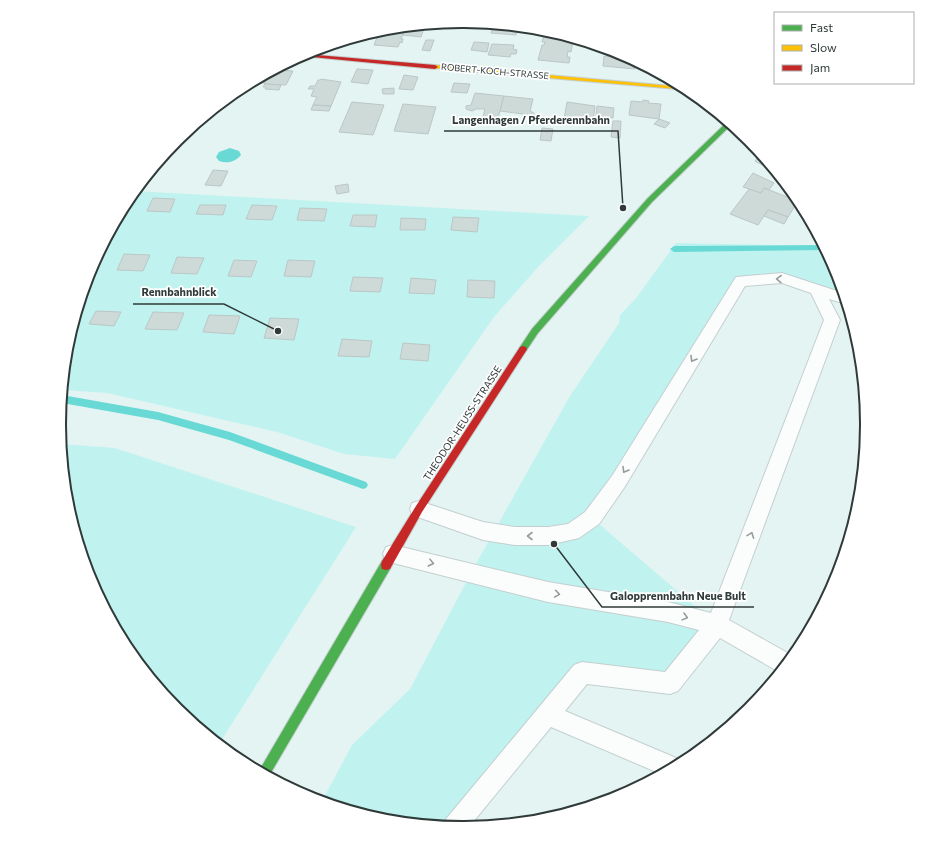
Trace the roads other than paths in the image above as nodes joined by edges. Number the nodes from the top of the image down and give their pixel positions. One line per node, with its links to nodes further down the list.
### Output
1 (316, 56): 2 (street, ROBERT-KOCH-STRASSE)
2 (671, 88)
3 (724, 126): 6 (street, THEODOR-HEUSS-STRASSE)
4 (816, 289): 5 (lane); 6 (lane, one-way to 6); 8 (lane, one-way to 4)
5 (838, 297)
6 (419, 509): 7 (street, THEODOR-HEUSS-STRASSE)
7 (393, 554): 8 (lane, one-way to 8); 12 (street, THEODOR-HEUSS-STRASSE)
8 (717, 625): 9 (lane); 10 (lane)
9 (781, 661)
10 (547, 714): 11 (lane); 13 (lane)
11 (666, 765)
12 (266, 769)
13 (459, 821)

